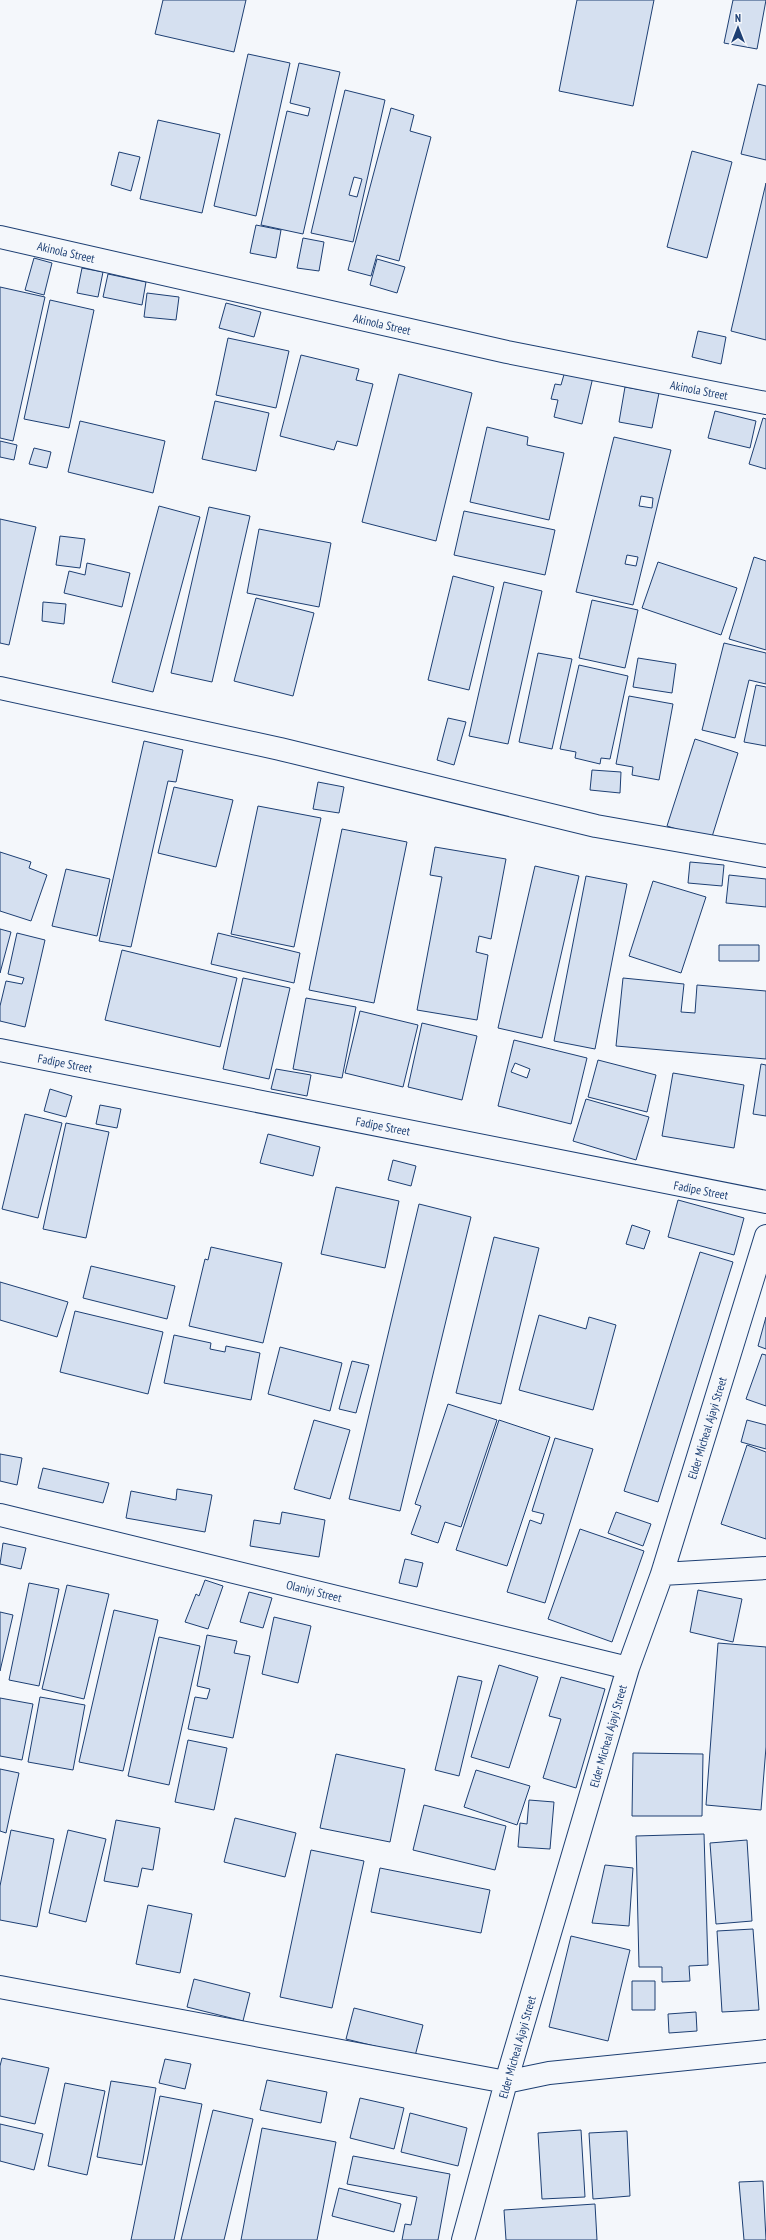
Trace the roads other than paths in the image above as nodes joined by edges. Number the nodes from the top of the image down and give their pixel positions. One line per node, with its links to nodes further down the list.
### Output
1 (0, 237): 2 (street, Akinola Street)
2 (766, 404)
3 (0, 688): 4 (street)
4 (766, 856)
5 (0, 1050): 6 (street, Fadipe Street)
6 (766, 1202)
7 (766, 1236): 10 (street, Elder Micheal Ajayi Street)
8 (0, 1515): 11 (street, Olaniyi Street)
9 (766, 1568): 10 (street)
10 (662, 1574): 11 (street, Elder Micheal Ajayi Street)
11 (628, 1668): 14 (street, Elder Micheal Ajayi Street)
12 (0, 1987): 14 (street)
13 (766, 2051): 14 (street)
14 (506, 2082): 15 (street, Elder Micheal Ajayi Street)
15 (463, 2240)

